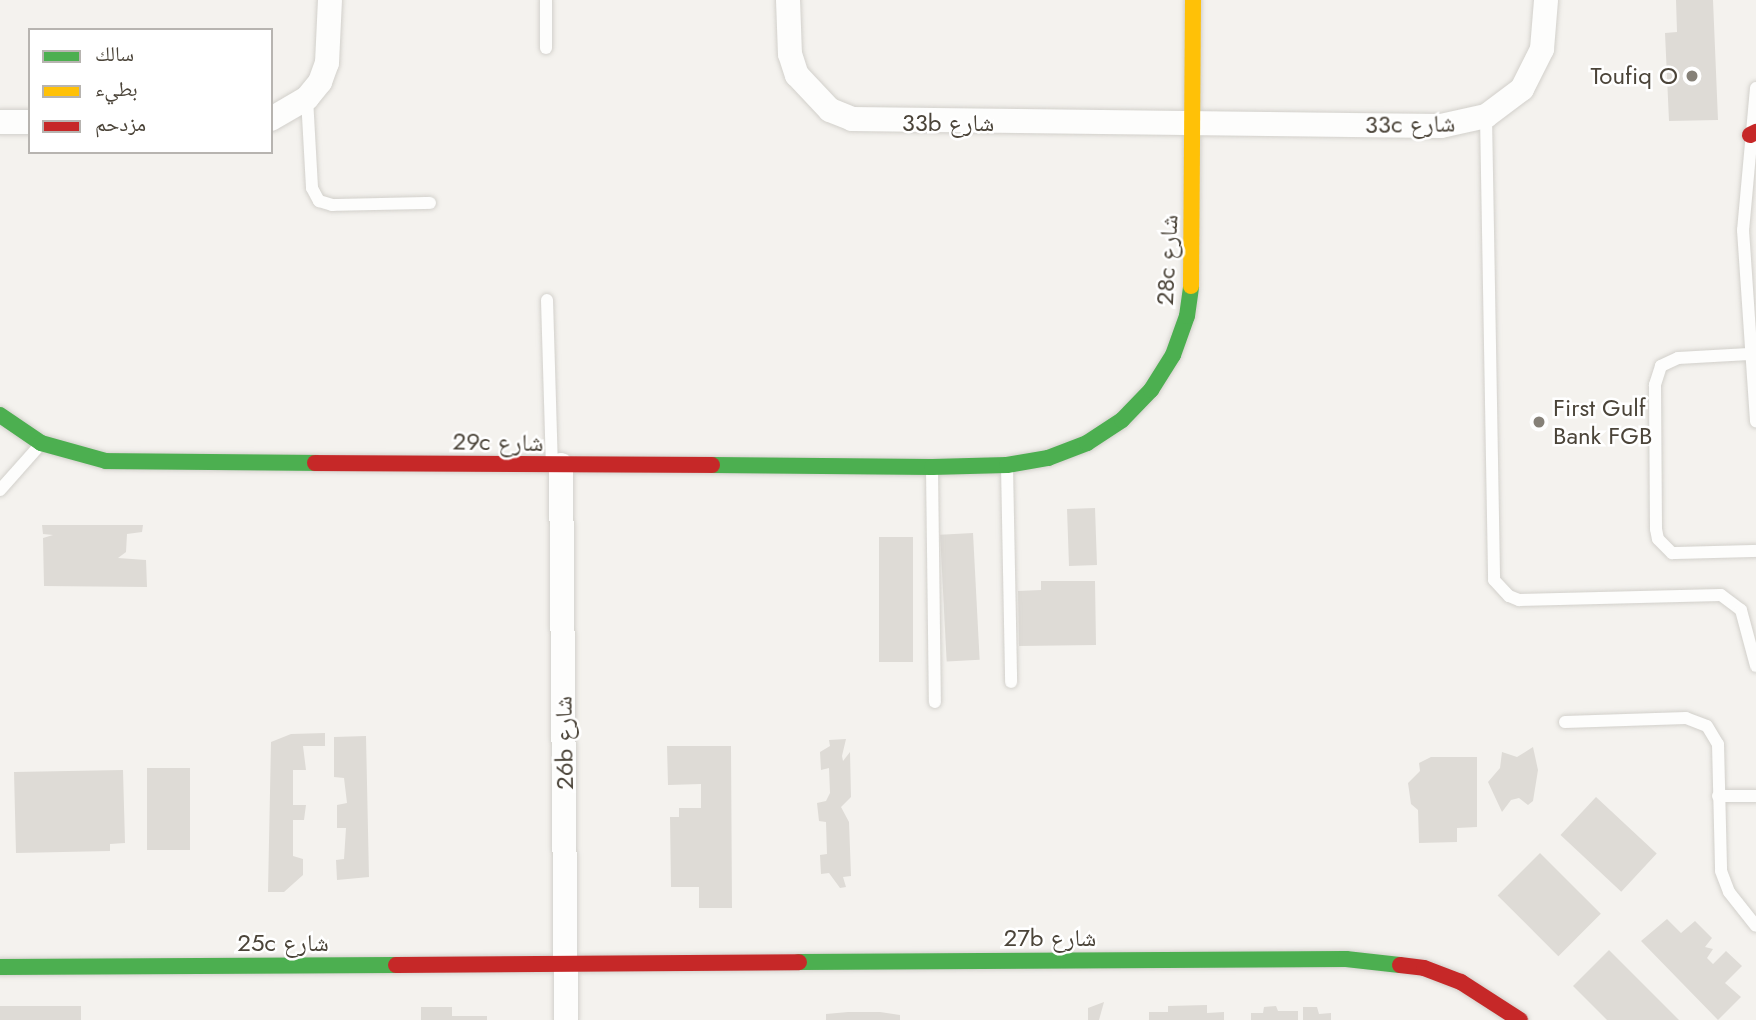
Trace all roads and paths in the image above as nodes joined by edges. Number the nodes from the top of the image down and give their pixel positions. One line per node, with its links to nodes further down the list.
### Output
1 (330, 0): 8 (street)
2 (546, 0): 6 (lane)
3 (788, 0): 13 (street, 33b شارع)
4 (1193, 0): 13 (street, 28c شارع)
5 (1546, 0): 9 (street, 33c شارع)
6 (546, 48)
7 (1756, 88): 14 (lane)
8 (307, 98): 10 (street); 15 (lane)
9 (1486, 116): 13 (street, 33c شارع); 26 (lane)
10 (273, 118)
11 (0, 122): 12 (street)
12 (28, 122)
13 (1193, 125): 22 (street, 28c شارع)
14 (1753, 134): 17 (lane)
15 (429, 203)
16 (547, 300): 21 (lane)
17 (1749, 354): 19 (lane); 25 (lane)
18 (0, 415): 20 (street, 29c شارع)
19 (1756, 422)
20 (41, 443): 21 (street, 29c شارع); 24 (lane)
21 (556, 465): 23 (street, 29c شارع); 33 (street, 26b شارع)
22 (1007, 465): 23 (street, 29c شارع); 27 (lane)
23 (932, 467): 28 (lane)
24 (0, 490)
25 (1756, 551)
26 (1756, 666)
27 (1011, 682)
28 (934, 702)
29 (1565, 722): 30 (lane)
30 (1718, 796): 31 (lane); 32 (lane)
31 (1756, 796)
32 (1756, 926)
33 (566, 964): 34 (street, 25c شارع); 35 (street, 26b شارع); 36 (street, 27b شارع)
34 (0, 967)
35 (566, 1020)
36 (1520, 1020)

